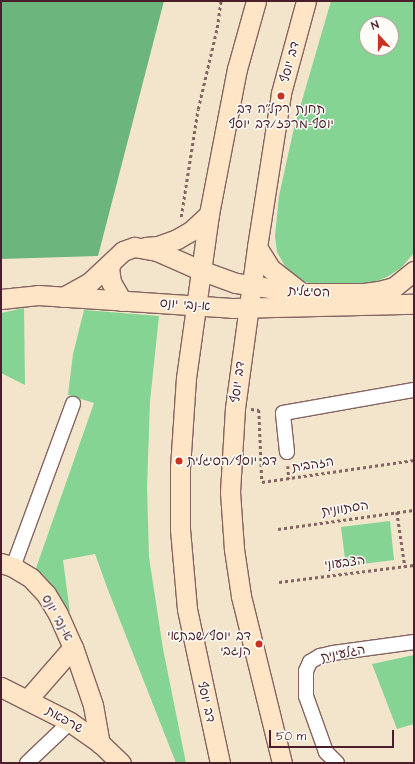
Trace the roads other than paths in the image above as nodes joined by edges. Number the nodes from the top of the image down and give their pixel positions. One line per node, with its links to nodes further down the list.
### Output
1 (256, 1): 3 (main road, דב יוסף)
2 (306, 1): 5 (main road, דב יוסף)
3 (209, 214): 4 (main road); 7 (main road, דב יוסף)
4 (142, 247): 6 (main road); 7 (main road)
5 (257, 247): 10 (main road, דב יוסף); 12 (main road)
6 (112, 263): 13 (main road); 15 (main road)
7 (200, 270): 10 (main road, הסיגלית); 17 (main road, דב יוסף)
8 (414, 271): 12 (main road, הסיגלית)
9 (414, 278): 11 (main road)
10 (252, 286): 12 (main road, הסיגלית); 18 (main road, דב יוסף)
11 (414, 286)
12 (303, 294)
13 (63, 297): 14 (main road, א-נבי יונס); 15 (main road, א-נבי יונס)
14 (1, 299)
15 (122, 301): 17 (main road, א-נבי יונס)
16 (414, 304): 18 (main road, הסיגלית)
17 (195, 306): 18 (main road, א-נבי יונס); 31 (main road, דב יוסף)
18 (248, 308): 32 (main road, דב יוסף)
19 (414, 390): 21 (street)
20 (73, 404): 22 (street)
21 (286, 452)
22 (7, 565): 24 (main road, א-נבי יונס)
23 (414, 642): 33 (street, הגלעינית)
24 (73, 647): 26 (main road, א-נבי יונס); 28 (main road, א-נבי יונס)
25 (1, 687): 26 (main road, שרפאת)
26 (27, 700): 27 (main road, שרפאת)
27 (70, 722): 28 (main road, שרפאת); 29 (street)
28 (100, 743): 30 (main road, שרפאת)
29 (27, 763)
30 (121, 763)
31 (220, 763)
32 (282, 763)
33 (337, 763)

